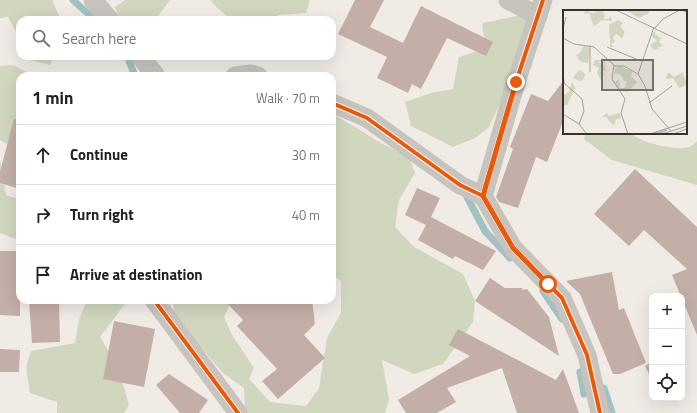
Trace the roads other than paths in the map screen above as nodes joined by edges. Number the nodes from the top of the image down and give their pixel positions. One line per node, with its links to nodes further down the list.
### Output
1 (93, 0): 4 (street)
2 (508, 0): 3 (street)
3 (540, 8): 8 (street)
4 (107, 16)
5 (143, 60): 6 (street)
6 (153, 72)
7 (336, 104): 8 (street)
8 (483, 196): 11 (street)
9 (157, 304): 10 (street)
10 (238, 413)
11 (600, 413)

